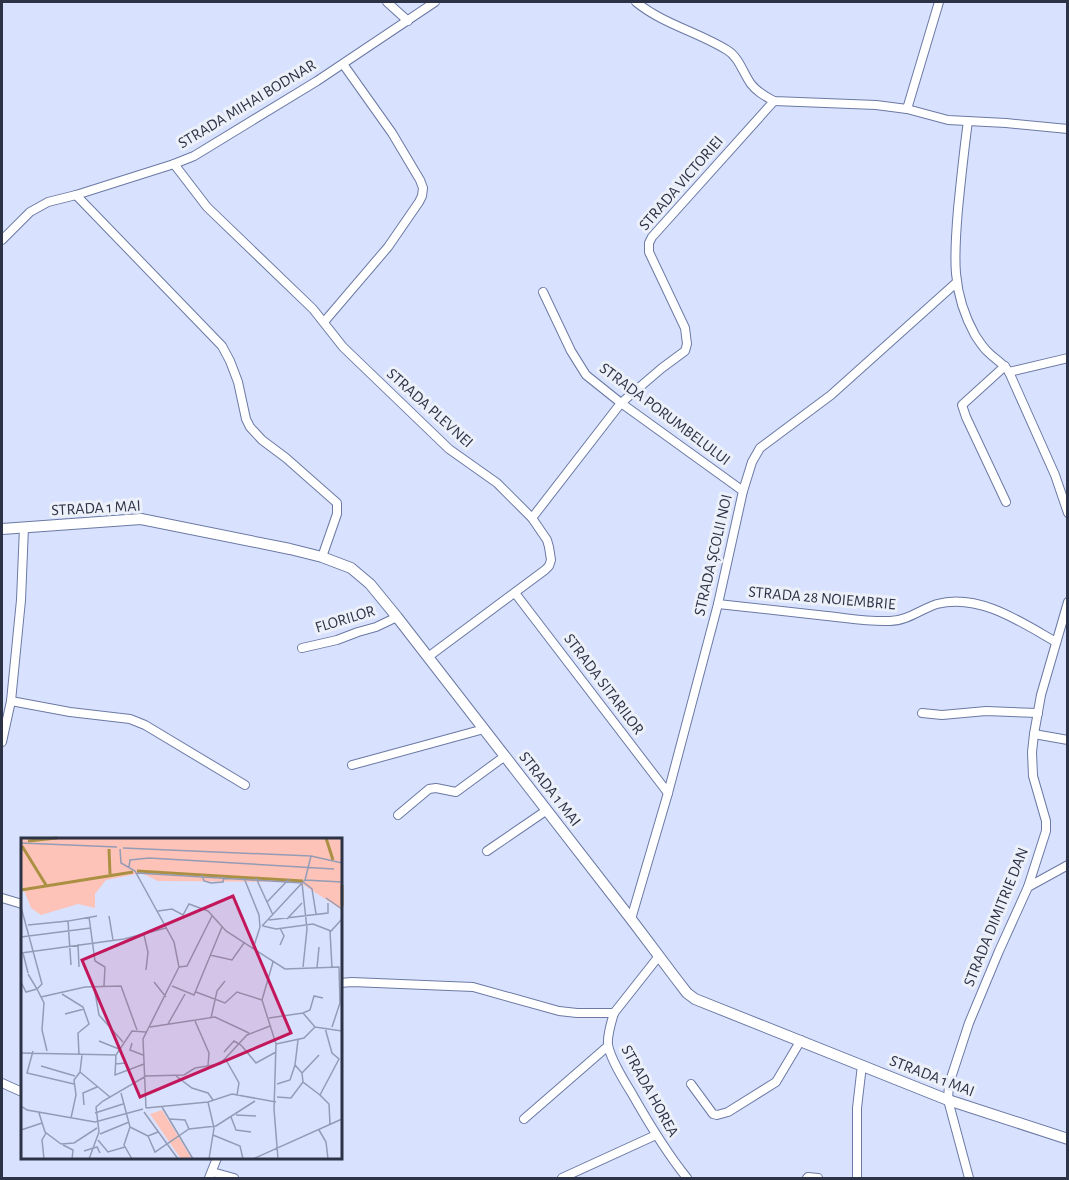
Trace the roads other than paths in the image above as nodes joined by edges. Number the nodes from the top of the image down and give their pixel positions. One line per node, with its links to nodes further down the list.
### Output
1 (387, 2): 5 (street)
2 (435, 2): 5 (street, STRADA MIHAI BODNAR)
3 (636, 2): 7 (street)
4 (939, 2): 8 (street)
5 (408, 21): 6 (street, STRADA MIHAI BODNAR)
6 (343, 64): 11 (street, STRADA MIHAI BODNAR); 16 (street)
7 (774, 101): 8 (street); 19 (street, STRADA VICTORIEI)
8 (907, 109): 9 (street)
9 (968, 121): 10 (street); 14 (street)
10 (1068, 129)
11 (174, 164): 12 (street, STRADA MIHAI BODNAR); 16 (street, STRADA PLEVNEI)
12 (76, 195): 13 (street, STRADA MIHAI BODNAR); 26 (street)
13 (2, 240)
14 (957, 282): 18 (street); 20 (street, STRADA ȘCOLII NOI)
15 (543, 292): 19 (street, STRADA PORUMBELULUI)
16 (324, 322): 23 (street, STRADA PLEVNEI)
17 (1068, 358): 18 (street)
18 (1007, 369): 21 (street); 22 (street)
19 (621, 403): 20 (street, STRADA PORUMBELULUI); 23 (street, STRADA VICTORIEI)
20 (743, 491): 29 (street, STRADA ȘCOLII NOI)
21 (1006, 502)
22 (1067, 508)
23 (532, 518): 27 (street, STRADA PLEVNEI)
24 (24, 527): 25 (main road, STRADA 1 MAI); 26 (main road, STRADA 1 MAI); 34 (street)
25 (2, 529)
26 (322, 557): 30 (main road, STRADA 1 MAI)
27 (515, 593): 33 (street, STRADA PLEVNEI); 44 (street, STRADA SITARILOR)
28 (1068, 602): 31 (street, STRADA DIMITRIE DAN)
29 (718, 604): 31 (street, STRADA 28 NOIEMBRIE); 44 (street, STRADA ȘCOLII NOI)
30 (397, 617): 32 (street, FLORILOR); 33 (main road, STRADA 1 MAI)
31 (1056, 642): 36 (street, STRADA DIMITRIE DAN)
32 (302, 648)
33 (428, 657): 37 (main road, STRADA 1 MAI)
34 (11, 701): 40 (street); 43 (street)
35 (922, 713): 36 (street)
36 (1038, 713): 38 (street, STRADA DIMITRIE DAN)
37 (484, 729): 41 (main road, STRADA 1 MAI); 42 (street)
38 (1034, 734): 39 (street); 49 (street, STRADA DIMITRIE DAN)
39 (1068, 740)
40 (2, 742)
41 (505, 756): 45 (main road, STRADA 1 MAI); 46 (street)
42 (352, 765)
43 (244, 785)
44 (668, 793): 52 (street, STRADA ȘCOLII NOI)
45 (547, 810): 47 (street); 52 (main road, STRADA 1 MAI)
46 (398, 815)
47 (487, 850)
48 (1068, 865): 49 (street)
49 (1028, 887): 62 (street, STRADA DIMITRIE DAN)
50 (2, 898): 51 (street)
51 (21, 904)
52 (631, 919): 53 (main road, STRADA 1 MAI)
53 (659, 956): 55 (street, STRADA HOREA); 56 (main road, STRADA 1 MAI)
54 (342, 983): 55 (street)
55 (614, 1013): 57 (street, STRADA HOREA)
56 (801, 1040): 58 (main road, STRADA 1 MAI); 60 (street)
57 (608, 1046): 63 (street); 64 (street, STRADA HOREA)
58 (862, 1065): 62 (main road, STRADA 1 MAI); 73 (street)
59 (2, 1083): 61 (street)
60 (691, 1084)
61 (21, 1092)
62 (948, 1100): 65 (main road, STRADA 1 MAI); 74 (street)
63 (524, 1119)
64 (656, 1135): 69 (street); 70 (street, STRADA HOREA)
65 (1068, 1139)
66 (216, 1159): 67 (street)
67 (210, 1175): 68 (street)
68 (234, 1179)
69 (562, 1179)
70 (687, 1179)
71 (807, 1179): 72 (street)
72 (818, 1179)
73 (857, 1179)
74 (969, 1179)

